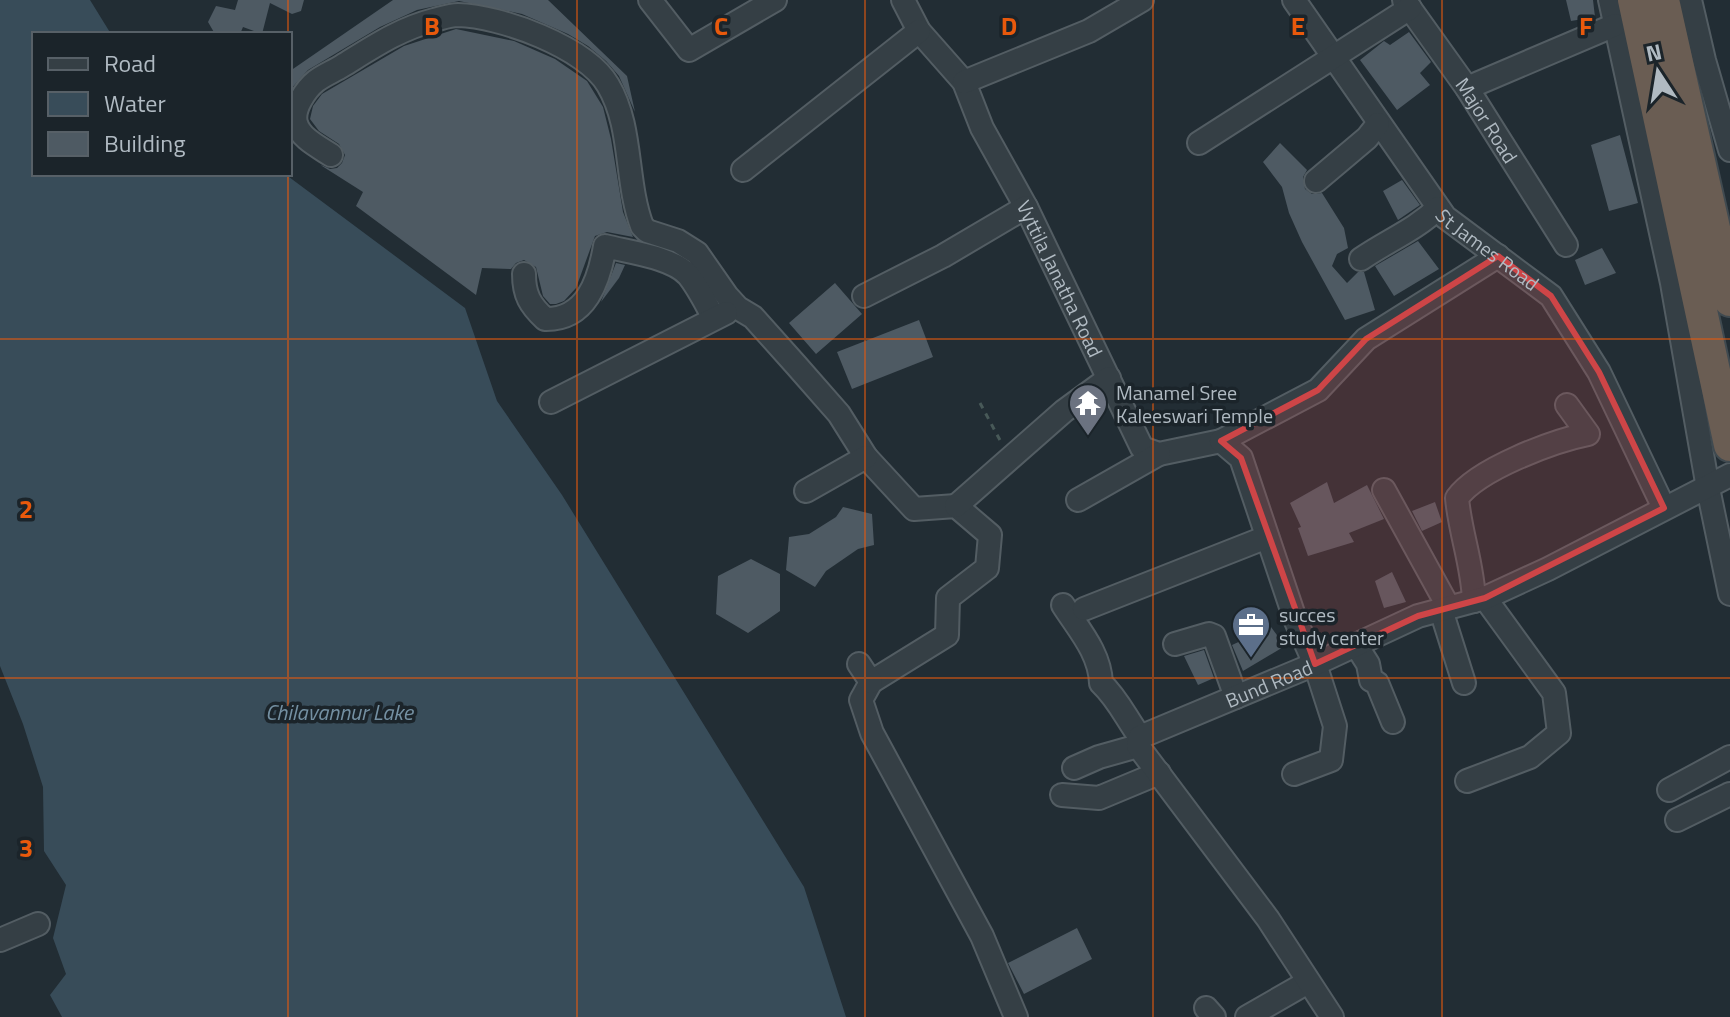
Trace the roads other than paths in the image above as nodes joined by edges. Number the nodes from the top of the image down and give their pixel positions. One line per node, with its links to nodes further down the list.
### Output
1 (650, 0): 2 (street)
2 (775, 0)
3 (903, 0): 11 (street, Vyttila Janatha Road)
4 (1142, 0): 14 (street)
5 (1294, 0): 12 (street, St James Road)
6 (1610, 0): 10 (street)
7 (1663, 0): 13 (highway)
8 (1690, 0): 13 (street)
9 (1407, 4): 12 (street); 15 (street, Major Road)
10 (1624, 13): 13 (highway); 15 (street)
11 (919, 31): 14 (street, Vyttila Janatha Road); 20 (street)
12 (1331, 56): 16 (street, St James Road); 17 (street)
13 (1663, 63): 18 (street); 29 (highway); 36 (highway); 40 (street)
14 (964, 82): 22 (street, Vyttila Janatha Road)
15 (1467, 88): 24 (street, Major Road)
16 (1378, 124): 21 (street); 23 (street, St James Road)
17 (1199, 143)
18 (1730, 150)
19 (331, 155): 30 (street)
20 (743, 170)
21 (1316, 181)
22 (1026, 207): 28 (street); 32 (street, Vyttila Janatha Road)
23 (1438, 208): 25 (street, St James Road); 26 (street)
24 (1566, 245)
25 (1498, 256): 35 (street); 45 (street, St James Road)
26 (1361, 259)
27 (524, 274): 31 (street)
28 (864, 296)
29 (1730, 300)
30 (738, 308): 31 (street); 38 (street)
31 (714, 318): 33 (street)
32 (1109, 378): 37 (street, Vyttila Janatha Road); 44 (street)
33 (551, 402)
34 (1567, 405): 48 (street)
35 (1221, 441): 37 (street); 46 (street)
36 (1730, 445)
37 (1159, 454): 43 (street)
38 (866, 457): 42 (street); 44 (street)
39 (1730, 475): 40 (street, Bund Road)
40 (1708, 488): 45 (street, Bund Road); 47 (street)
41 (1384, 490): 49 (street)
42 (806, 491)
43 (1078, 500)
44 (956, 506): 69 (street)
45 (1664, 508): 48 (street, Bund Road)
46 (1267, 537): 52 (street); 56 (street)
47 (1730, 594)
48 (1480, 600): 49 (street, Bund Road); 61 (street)
49 (1445, 609): 51 (street, Bund Road); 53 (street)
50 (1175, 644): 54 (street)
51 (1356, 645): 52 (street, Bund Road); 55 (street)
52 (1315, 664): 54 (street, Bund Road); 60 (street)
53 (1464, 683)
54 (1236, 697): 56 (street, Bund Road)
55 (1393, 722)
56 (1139, 742): 58 (street, Bund Road); 59 (street)
57 (1730, 757): 62 (street)
58 (1074, 768)
59 (1159, 773): 64 (street); 68 (street)
60 (1294, 774)
61 (1467, 781)
62 (1669, 790)
63 (1730, 794): 65 (street)
64 (1062, 795)
65 (1677, 820)
66 (38, 924): 67 (street)
67 (0, 940)
68 (1308, 982): 70 (street); 71 (street)
69 (1016, 1017)
70 (1247, 1017)
71 (1332, 1017)

